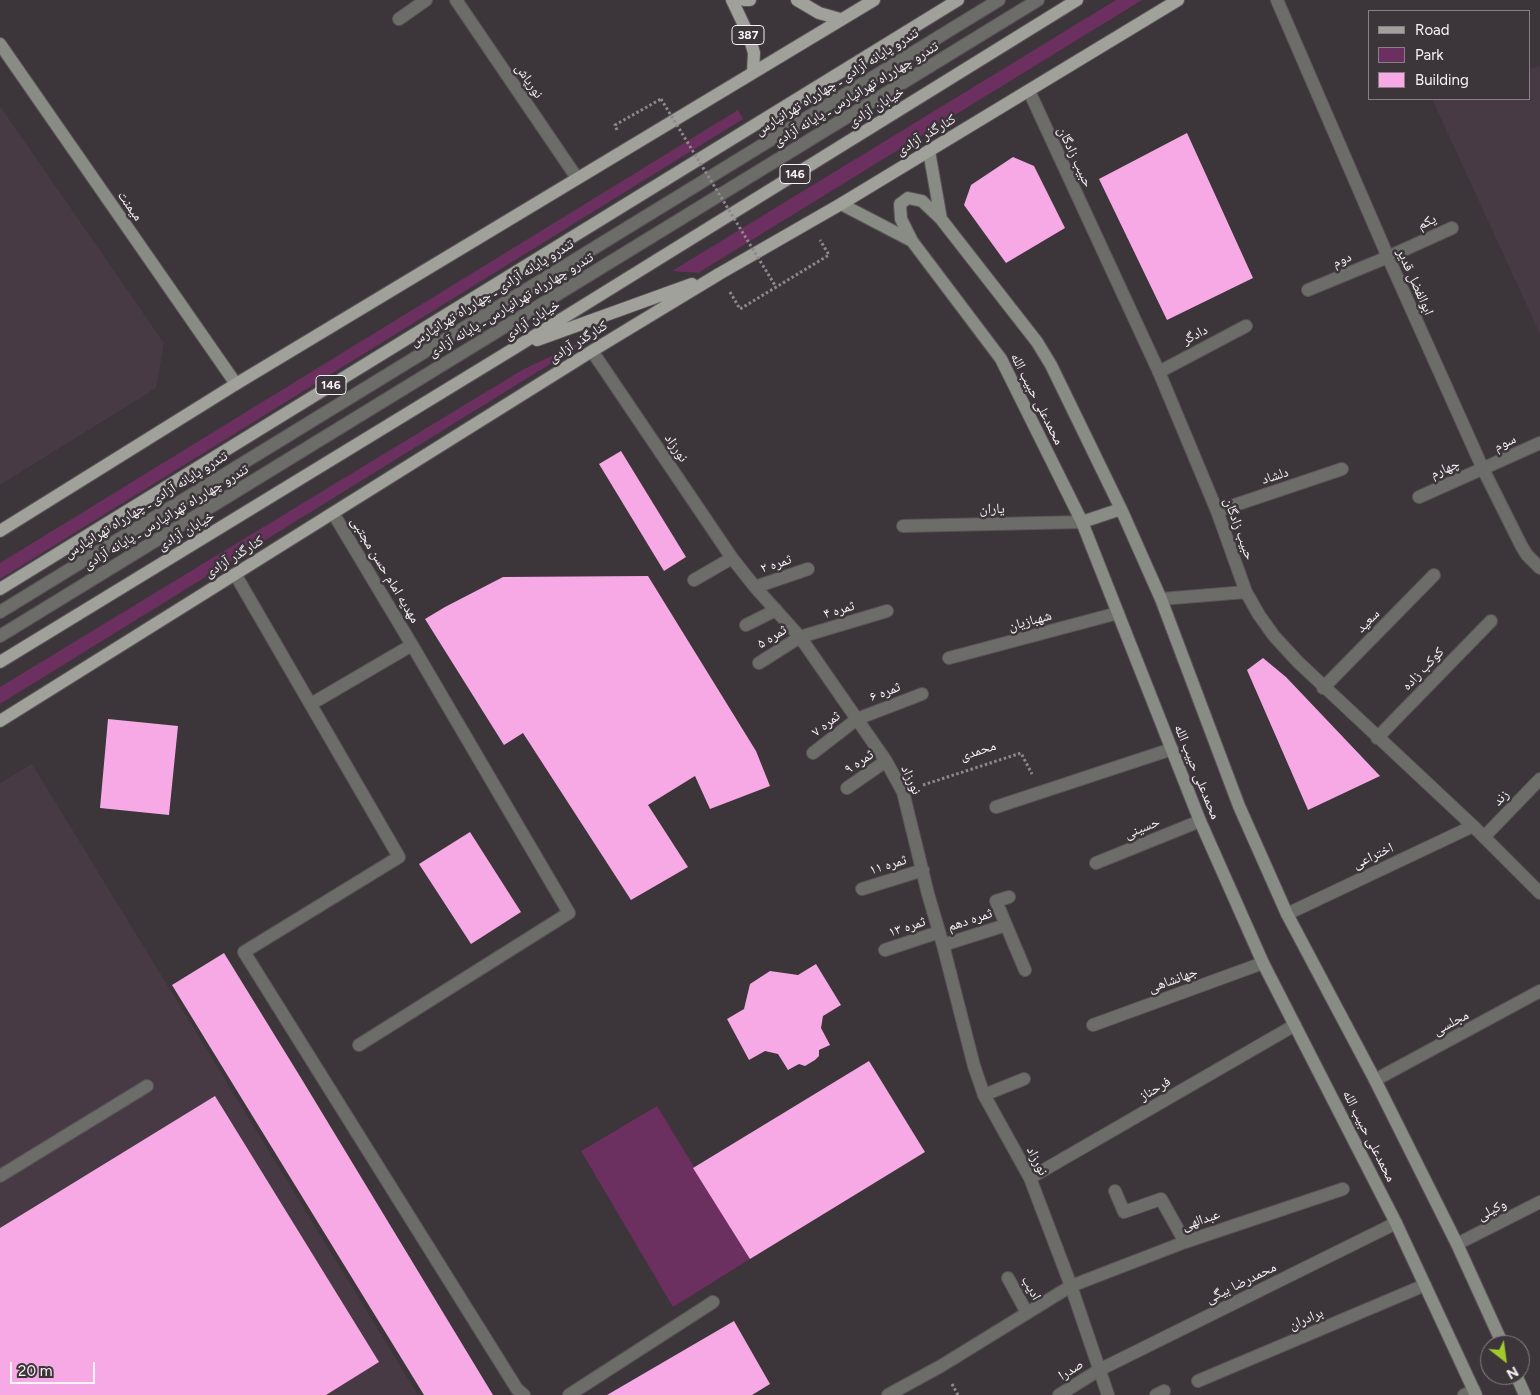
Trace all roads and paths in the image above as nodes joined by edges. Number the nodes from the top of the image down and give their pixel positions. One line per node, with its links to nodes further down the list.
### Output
1 (426, 0): 14 (street)
2 (456, 0): 21 (street, نورپاش)
3 (732, 0): 17 (main road, 387)
4 (744, 0): 5 (main road)
5 (750, 0)
6 (797, 0): 15 (main road)
7 (874, 0): 15 (main road)
8 (958, 0): 54 (main road, 146)
9 (999, 0): 59 (street, تندرو پایانه آزادی ـ چهارراه تهرانپارس)
10 (1038, 0): 63 (street, تندرو چهارراه تهرانپارس ـ پایانه آزادی)
11 (1077, 0): 33 (main road, خیابان آزادی / 146)
12 (1178, 0): 18 (main road, کنارگذر آزادی)
13 (1278, 0): 27 (street, ابوالفضل قدیر)
14 (398, 19)
15 (840, 20): 17 (main road)
16 (0, 44): 36 (main road, میمنت)
17 (753, 72): 21 (main road)
18 (1028, 91): 20 (main road, کنارگذر آزادی); 35 (street, حبیب زادگان)
19 (615, 125): 29 (path, bridge)
20 (929, 151): 22 (main road, کنارگذر آزادی); 23 (main road, محمدعلی حبیب الله)
21 (577, 178): 36 (main road)
22 (841, 204): 25 (main road, محمدعلی حبیب الله); 28 (main road, کنارگذر آزادی)
23 (941, 219): 25 (main road); 41 (main road, محمدعلی حبیب الله)
24 (1452, 228): 27 (street, یکم)
25 (912, 241): 44 (main road, محمدعلی حبیب الله)
26 (829, 255): 29 (path)
27 (1388, 257): 30 (street, دوم); 39 (street, ابوالفضل قدیر)
28 (719, 274): 33 (main road); 34 (main road, کنارگذر آزادی)
29 (776, 287): 31 (path)
30 (1308, 290)
31 (740, 309)
32 (1246, 326): 35 (street, دادگر)
33 (513, 348): 67 (main road, خیابان آزادی / 146)
34 (592, 351): 43 (main road, کنارگذر آزادی); 47 (street, نورزاد)
35 (1159, 372): 42 (street, حبیب زادگان)
36 (236, 384): 46 (main road)
37 (1540, 443): 39 (street, سوم)
38 (1342, 469): 42 (street, دلشاد)
39 (1483, 469): 40 (street, چهارم); 49 (street, ابوالفضل قدیر)
40 (1419, 497)
41 (1121, 509): 44 (main road); 56 (main road, محمدعلی حبیب الله)
42 (1217, 511): 55 (street, حبیب زادگان)
43 (333, 513): 50 (main road, کنارگذر آزادی); 65 (street, مهدیه امام حسن مجتبی)
44 (1082, 522): 45 (street, یاران); 60 (main road, محمدعلی حبیب الله)
45 (903, 526)
46 (0, 531)
47 (732, 558): 52 (street); 53 (street, نورزاد)
48 (808, 568): 53 (street, ثمره ۲)
49 (1540, 568)
50 (236, 574): 71 (street); 73 (main road, کنارگذر آزادی)
51 (1434, 575): 69 (street, سعید)
52 (694, 580)
53 (754, 587): 57 (street, نورزاد)
54 (0, 589)
55 (1246, 592): 56 (street); 69 (street, حبیب زادگان)
56 (1161, 599): 91 (main road, محمدعلی حبیب الله)
57 (776, 610): 62 (street); 64 (street, نورزاد)
58 (887, 611): 64 (street, ثمره ۴)
59 (0, 612)
60 (1118, 612): 66 (street, شهبازیان); 75 (main road, محمدعلی حبیب الله)
61 (1491, 621): 74 (street, کوکب زاده)
62 (746, 625)
63 (0, 636)
64 (800, 637): 68 (street, ثمره ۵); 72 (street, نورزاد)
65 (412, 645): 71 (street, مهدیه امام حسن مجتبی); 101 (street)
66 (949, 658)
67 (0, 662)
68 (759, 663)
69 (1324, 688): 74 (street, حبیب زادگان)
70 (922, 694): 72 (street, ثمره ۶)
71 (311, 704): 123 (street)
72 (857, 719): 76 (street, ثمره ۷); 77 (street, نورزاد)
73 (0, 721)
74 (1377, 738): 84 (street, حبیب زادگان)
75 (1172, 749): 81 (street); 83 (main road, محمدعلی حبیب الله)
76 (814, 753)
77 (886, 761): 79 (street, ثمره ۹); 80 (street, نورزاد)
78 (1540, 779): 85 (street, زند)
79 (847, 788)
80 (903, 792): 81 (path, محمدی); 87 (street, نورزاد)
81 (1041, 792): 82 (street)
82 (996, 807)
83 (1200, 821): 86 (street, حسینی); 96 (main road, محمدعلی حبیب الله)
84 (1473, 826): 85 (street, حبیب زادگان); 91 (street, اختراعی)
85 (1484, 837): 89 (street, حبیب زادگان)
86 (1096, 863)
87 (923, 870): 88 (street, ثمره ۱۱); 93 (street, نورزاد)
88 (862, 888)
89 (1540, 893)
90 (1009, 897): 92 (street, ثمره دهم)
91 (1287, 914): 103 (main road, محمدعلی حبیب الله)
92 (1006, 924): 94 (street, ثمره دهم); 97 (street, ثمره دهم)
93 (939, 932): 94 (street, نورزاد); 95 (street, ثمره ۱۳)
94 (943, 945): 105 (street, نورزاد)
95 (885, 950)
96 (1263, 963): 99 (street, جهانشاهی); 100 (main road, محمدعلی حبیب الله)
97 (1025, 970)
98 (1540, 991): 103 (street, مجلسی)
99 (1093, 1025)
100 (1296, 1025): 107 (street, فرحناز); 111 (main road, محمدعلی حبیب الله)
101 (359, 1044)
102 (1024, 1079): 105 (street)
103 (1375, 1080): 113 (main road, محمدعلی حبیب الله)
104 (147, 1086): 106 (street)
105 (984, 1095): 107 (street, نورزاد)
106 (0, 1176)
107 (1030, 1178): 116 (street, نورزاد)
108 (1343, 1188): 112 (street, عبدالهی)
109 (1115, 1191): 112 (street)
110 (1540, 1202): 113 (street, وکیلی)
111 (1396, 1223): 115 (main road, محمدعلی حبیب الله); 120 (street, محمدرضا بیگی)
112 (1184, 1242): 116 (street, عبدالهی)
113 (1457, 1244): 119 (main road, محمدعلی حبیب الله)
114 (1008, 1278): 118 (street, ادیب)
115 (1425, 1285): 121 (street, برادران); 122 (main road, محمدعلی حبیب الله)
116 (1071, 1286): 118 (street); 120 (street, نورزاد)
117 (713, 1302): 124 (street)
118 (1027, 1313): 125 (street)
119 (1498, 1335)
120 (1099, 1370): 126 (street, صدرا); 127 (street, نورزاد)
121 (1198, 1381)
122 (1471, 1393)
123 (524, 1395)
124 (569, 1395)
125 (888, 1395)
126 (1059, 1395)
127 (1108, 1395)

